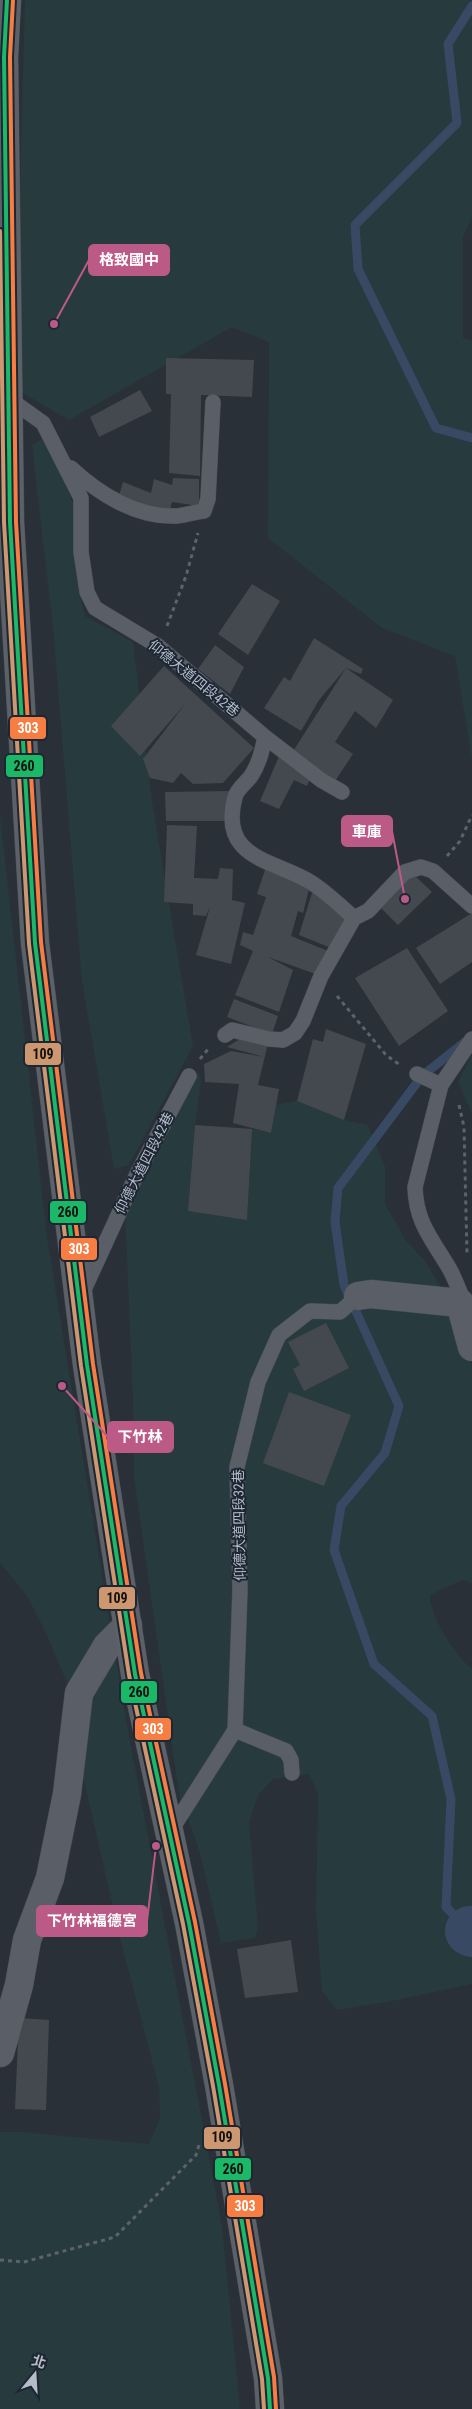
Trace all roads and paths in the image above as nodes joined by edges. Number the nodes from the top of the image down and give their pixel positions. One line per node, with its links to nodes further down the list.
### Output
1 (7, 0): 2 (main road)
2 (8, 398): 4 (lane, 仰德大道四段42巷); 20 (main road)
3 (213, 402): 5 (lane)
4 (65, 462): 5 (lane); 6 (lane, 仰德大道四段42巷)
5 (204, 511): 6 (path)
6 (158, 646): 7 (lane, 仰德大道四段42巷)
7 (265, 737): 8 (lane, 仰德大道四段42巷); 12 (lane)
8 (342, 792)
9 (472, 815): 10 (path)
10 (433, 872): 11 (lane); 12 (lane)
11 (472, 906)
12 (354, 918): 13 (lane)
13 (321, 976): 14 (lane); 16 (path)
14 (225, 1035): 17 (path)
15 (472, 1040): 18 (lane)
16 (417, 1074): 18 (lane)
17 (189, 1076): 20 (lane, 仰德大道四段42巷)
18 (437, 1083): 19 (path); 22 (lane, 仰德大道四段32巷)
19 (467, 1257)
20 (79, 1302): 23 (main road)
21 (349, 1304): 22 (street, 仰德大道四段32巷); 24 (lane, 仰德大道四段32巷)
22 (472, 1346)
23 (128, 1625): 26 (main road); 27 (street)
24 (236, 1730): 25 (lane); 26 (lane)
25 (292, 1773)
26 (170, 1832): 30 (main road)
27 (0, 2053)
28 (202, 2137): 29 (path)
29 (0, 2260)
30 (270, 2409)

